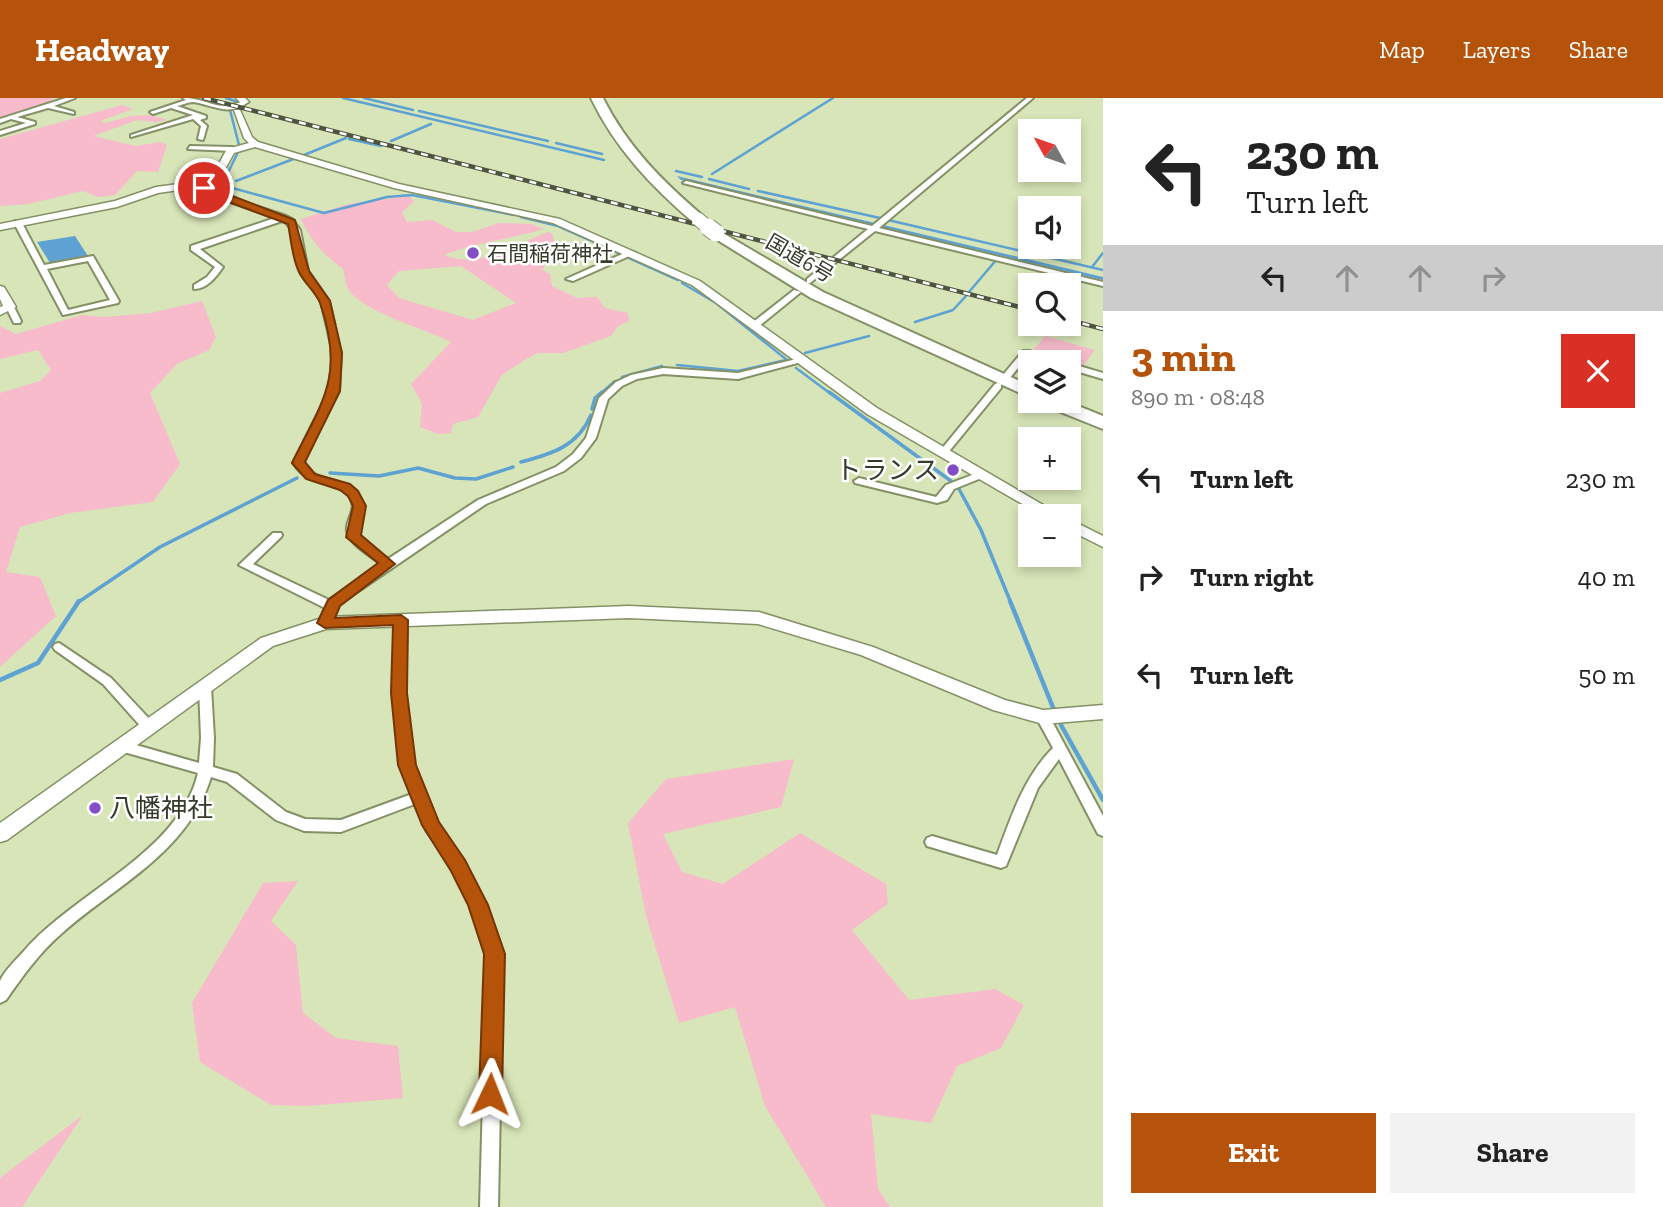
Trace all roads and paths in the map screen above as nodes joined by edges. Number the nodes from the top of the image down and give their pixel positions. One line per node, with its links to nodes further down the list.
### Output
1 (72, 98): 6 (street)
2 (597, 98): 43 (highway, 国道6号, bridge)
3 (1030, 98): 24 (street)
4 (188, 99): 7 (street); 8 (street)
5 (242, 100): 8 (street)
6 (49, 105): 10 (street); 12 (street)
7 (171, 106): 9 (street); 11 (street)
8 (237, 110): 17 (street)
9 (153, 112)
10 (72, 113)
11 (199, 115): 15 (street); 16 (street)
12 (11, 118): 13 (street); 14 (street)
13 (0, 121)
14 (0, 133)
15 (133, 136)
16 (201, 139)
17 (255, 144): 19 (street); 26 (street)
18 (190, 148): 19 (street)
19 (232, 149): 21 (street)
20 (686, 183): 24 (street)
21 (203, 184): 22 (street); 23 (street)
22 (283, 218): 30 (street); 53 (street)
23 (18, 223): 25 (street); 27 (street)
24 (876, 226): 28 (street); 29 (street)
25 (0, 227)
26 (632, 253): 31 (street); 36 (street)
27 (42, 268): 27 (street)
28 (810, 281)
29 (1103, 284)
30 (197, 286)
31 (584, 286)
32 (0, 289): 34 (street)
33 (797, 292): 36 (street)
34 (5, 309): 35 (street)
35 (18, 321)
36 (755, 325): 37 (street)
37 (801, 361): 46 (street); 53 (street)
38 (1018, 363): 41 (street)
39 (1081, 370): 40 (street)
40 (1103, 376)
41 (1006, 377)
42 (998, 386): 46 (street)
43 (1018, 387)
44 (1079, 413): 45 (highway)
45 (1103, 423)
46 (943, 453): 47 (street)
47 (980, 475): 48 (street); 49 (street)
48 (859, 481)
49 (1032, 504)
50 (1081, 530): 52 (street)
51 (277, 535): 54 (street)
52 (1103, 542)
53 (388, 564): 54 (street)
54 (328, 615): 55 (street); 57 (street)
55 (401, 620): 59 (street); 64 (street)
56 (59, 647): 60 (street)
57 (205, 687): 60 (street); 63 (street)
58 (1103, 712): 59 (street)
59 (1043, 717): 62 (street)
60 (149, 727): 61 (street)
61 (122, 746): 63 (street); 66 (street)
62 (1062, 748): 65 (street); 67 (street)
63 (204, 769): 64 (street); 68 (street)
64 (420, 797): 69 (street)
65 (1103, 830)
66 (0, 834)
67 (932, 842)
68 (0, 995)
69 (489, 1207)

